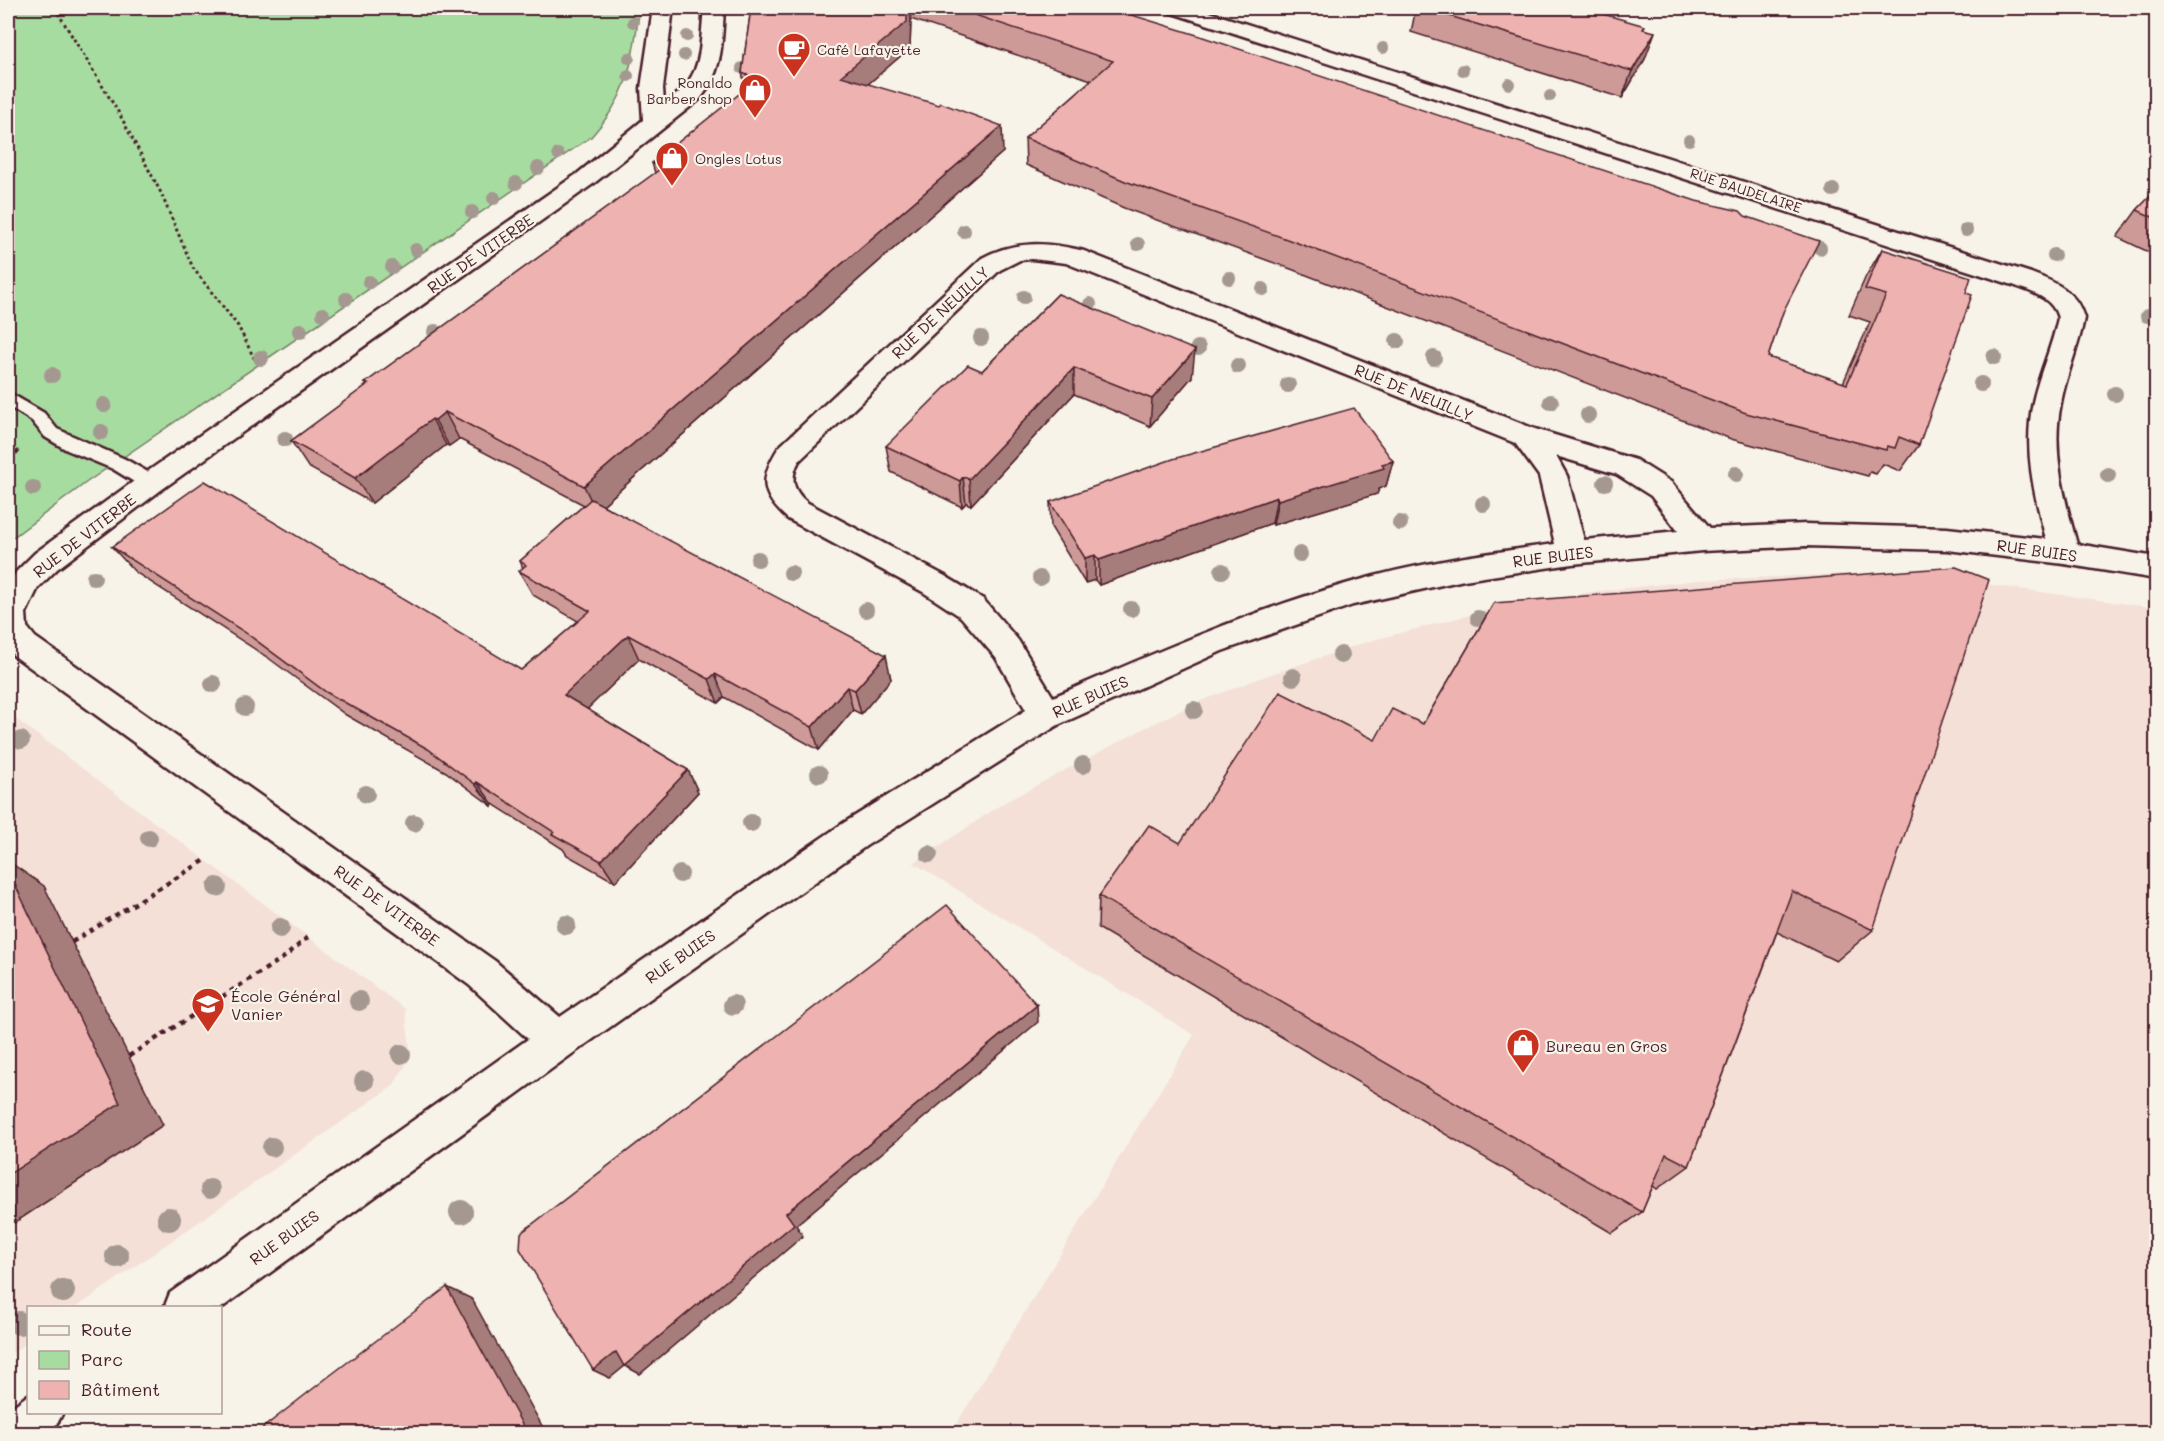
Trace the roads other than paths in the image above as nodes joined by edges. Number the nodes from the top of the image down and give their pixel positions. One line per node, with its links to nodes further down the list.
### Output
1 (663, 8): 4 (street)
2 (714, 8): 4 (street, RUE DE VITERBE)
3 (1176, 8): 10 (street, RUE BAUDELAIRE)
4 (654, 122): 7 (street, RUE DE VITERBE)
5 (8, 399): 7 (lane)
6 (1526, 436): 8 (street, RUE DE NEUILLY); 9 (street); 12 (street, RUE DE NEUILLY)
7 (151, 483): 13 (street, RUE DE VITERBE)
8 (1702, 540): 9 (street, RUE BUIES); 10 (street, RUE BUIES)
9 (1572, 553): 12 (street, RUE BUIES)
10 (2064, 553): 11 (street, RUE BUIES)
11 (2157, 568)
12 (1046, 715): 13 (street, RUE BUIES)
13 (558, 1041): 14 (street, RUE BUIES)
14 (188, 1306)
15 (40, 1414): 16 (street)
16 (14, 1434)

